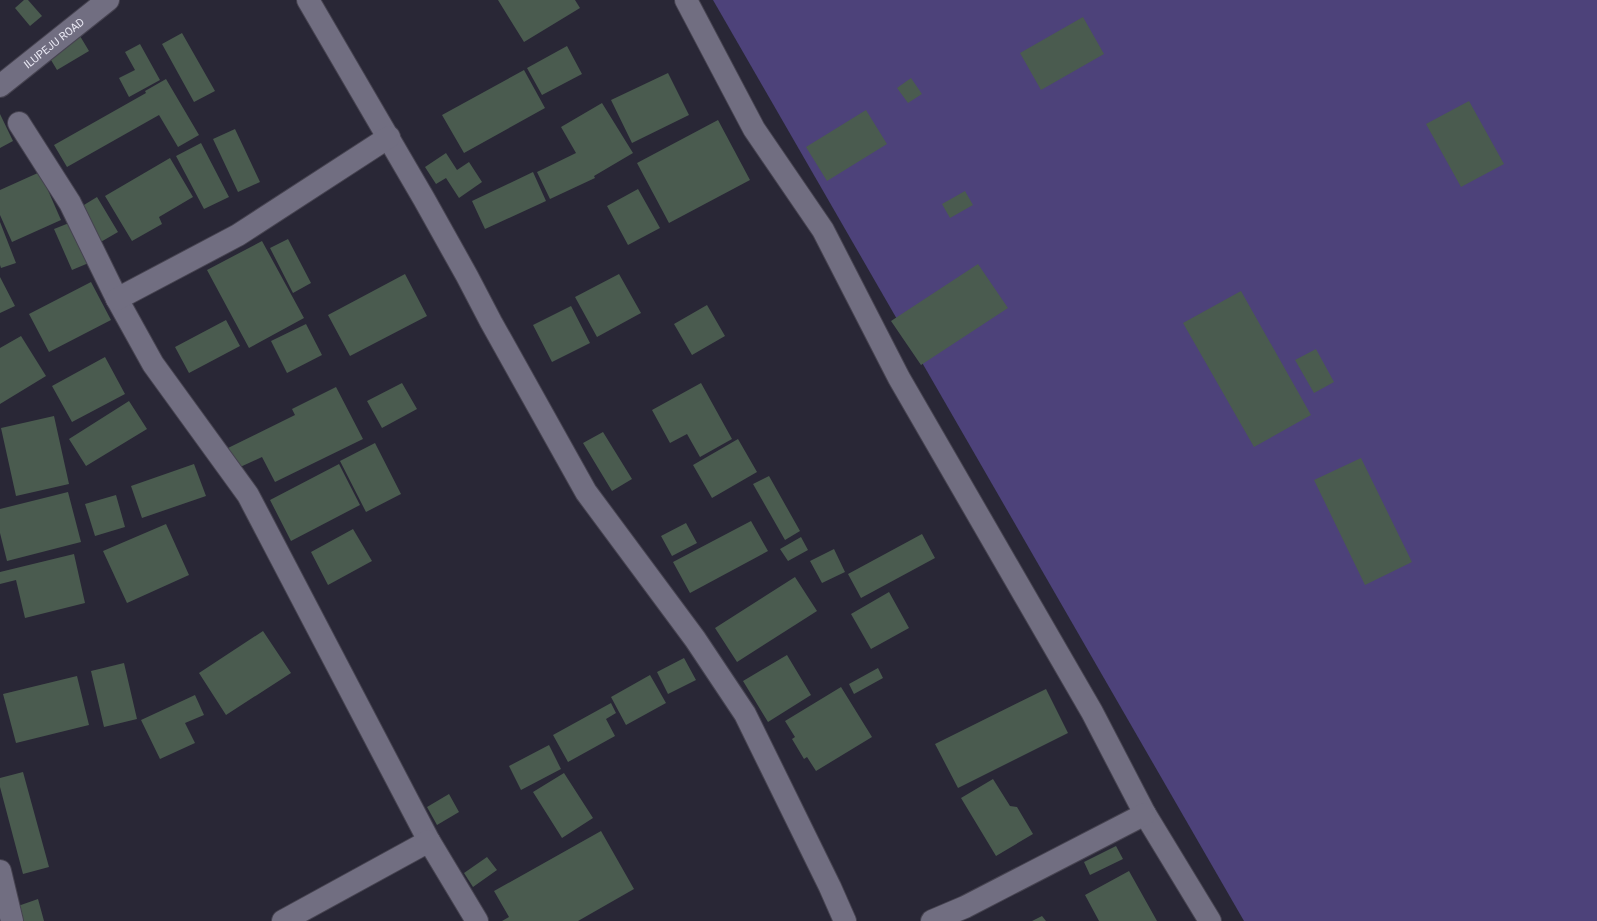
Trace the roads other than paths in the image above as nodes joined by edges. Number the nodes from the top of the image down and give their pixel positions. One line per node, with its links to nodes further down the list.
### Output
1 (108, 0): 4 (street, ILUPEJU ROAD)
2 (308, 0): 6 (street)
3 (686, 0): 8 (street)
4 (0, 86)
5 (19, 123): 7 (street)
6 (389, 138): 7 (street); 14 (street)
7 (118, 299): 9 (street)
8 (1145, 814): 15 (street); 16 (street)
9 (429, 841): 12 (street); 13 (street)
10 (0, 871): 11 (street)
11 (12, 921)
12 (283, 921)
13 (477, 921)
14 (845, 921)
15 (932, 921)
16 (1210, 921)

